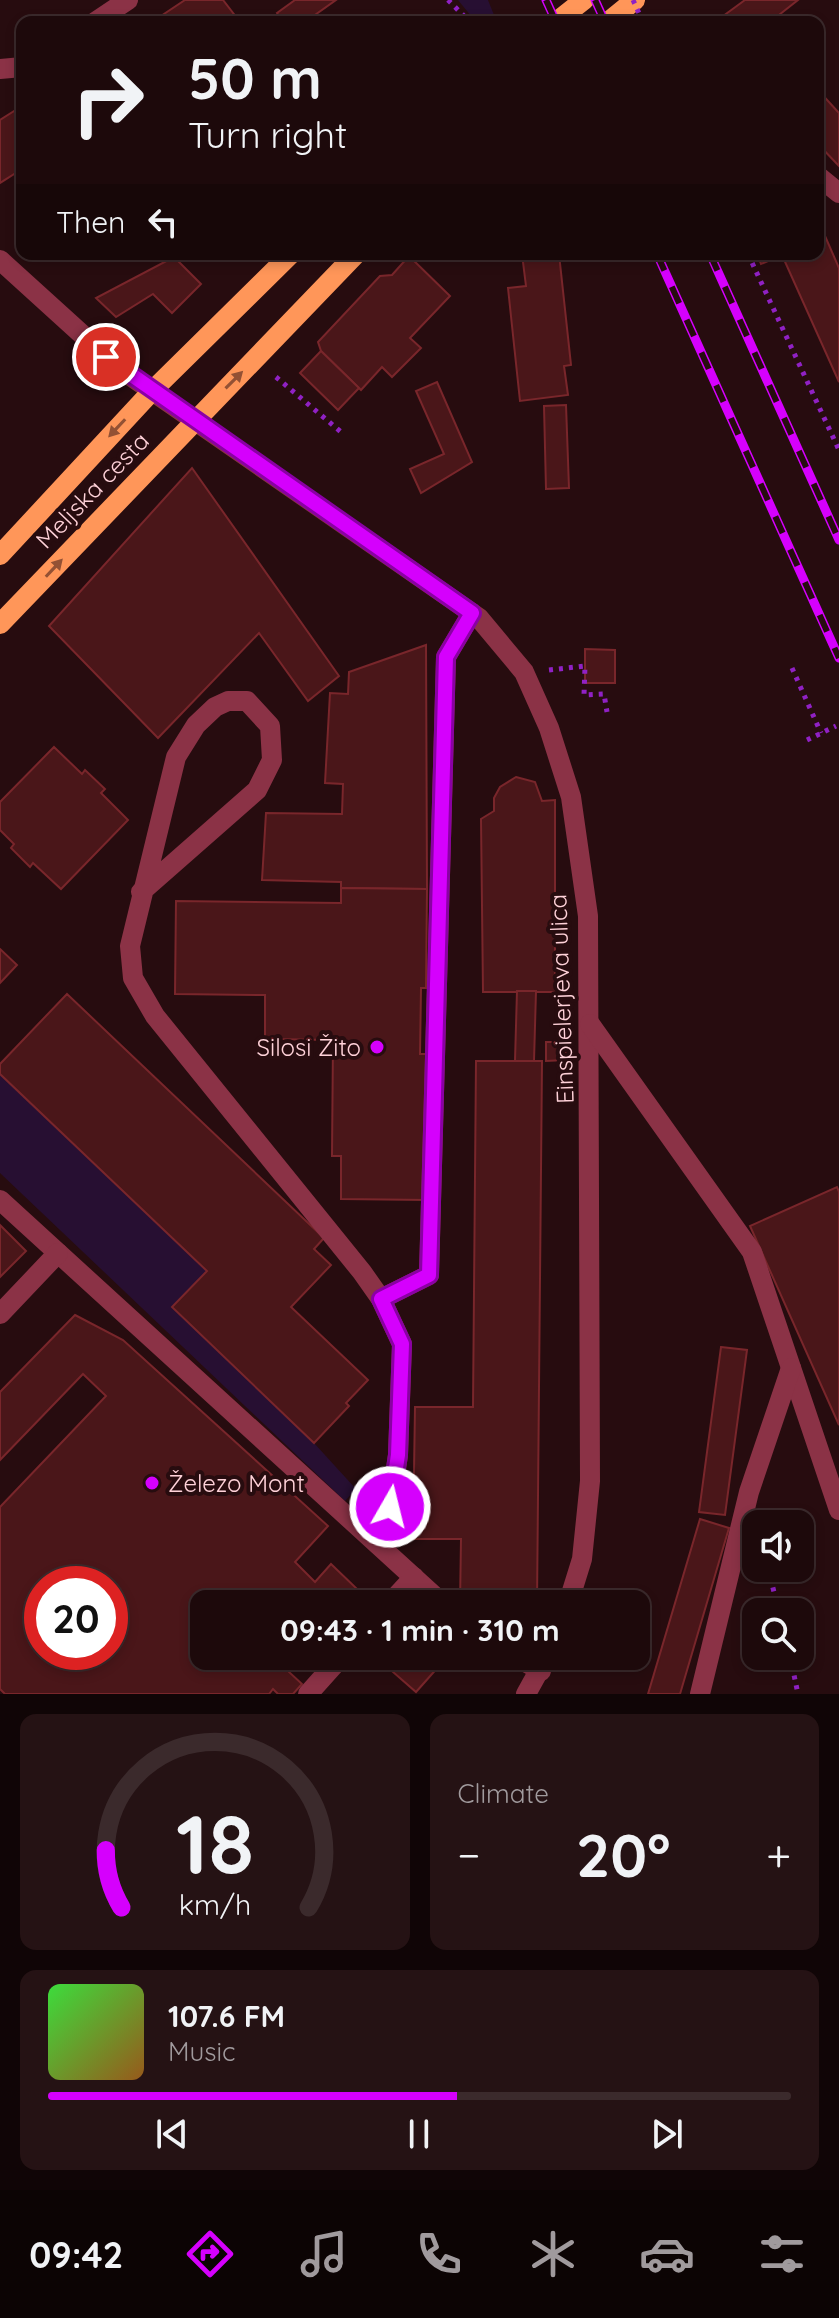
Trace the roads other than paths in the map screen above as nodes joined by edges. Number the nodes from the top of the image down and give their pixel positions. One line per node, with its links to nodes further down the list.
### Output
1 (128, 0): 4 (street)
2 (584, 0): 5 (main road)
3 (634, 0): 6 (main road)
4 (104, 16)
5 (564, 16)
6 (615, 16)
7 (0, 260): 10 (street, Einspielerjeva ulica)
8 (285, 260): 10 (main road, Meljska cesta)
9 (350, 260): 11 (main road, Meljska cesta, one-way to 9)
10 (152, 391): 11 (street, Einspielerjeva ulica); 12 (main road, Meljska cesta, one-way to 12)
11 (195, 420): 13 (street, Einspielerjeva ulica); 14 (main road, Meljska cesta, one-way to 11)
12 (0, 555)
13 (472, 613): 16 (street, Einspielerjeva ulica); 19 (street)
14 (0, 624)
15 (141, 892): 15 (street); 19 (street)
16 (590, 1024): 21 (street); 27 (street, Einspielerjeva ulica)
17 (0, 1200): 18 (street)
18 (58, 1253): 20 (street); 23 (street)
19 (381, 1299): 23 (street)
20 (0, 1314)
21 (791, 1368): 22 (street); 32 (street)
22 (839, 1510)
23 (379, 1543): 24 (street)
24 (414, 1577): 25 (street); 26 (street)
25 (402, 1590)
26 (428, 1590)
27 (572, 1590)
28 (329, 1670): 30 (street)
29 (540, 1670): 31 (street)
30 (308, 1694)
31 (526, 1694)
32 (700, 1694)

